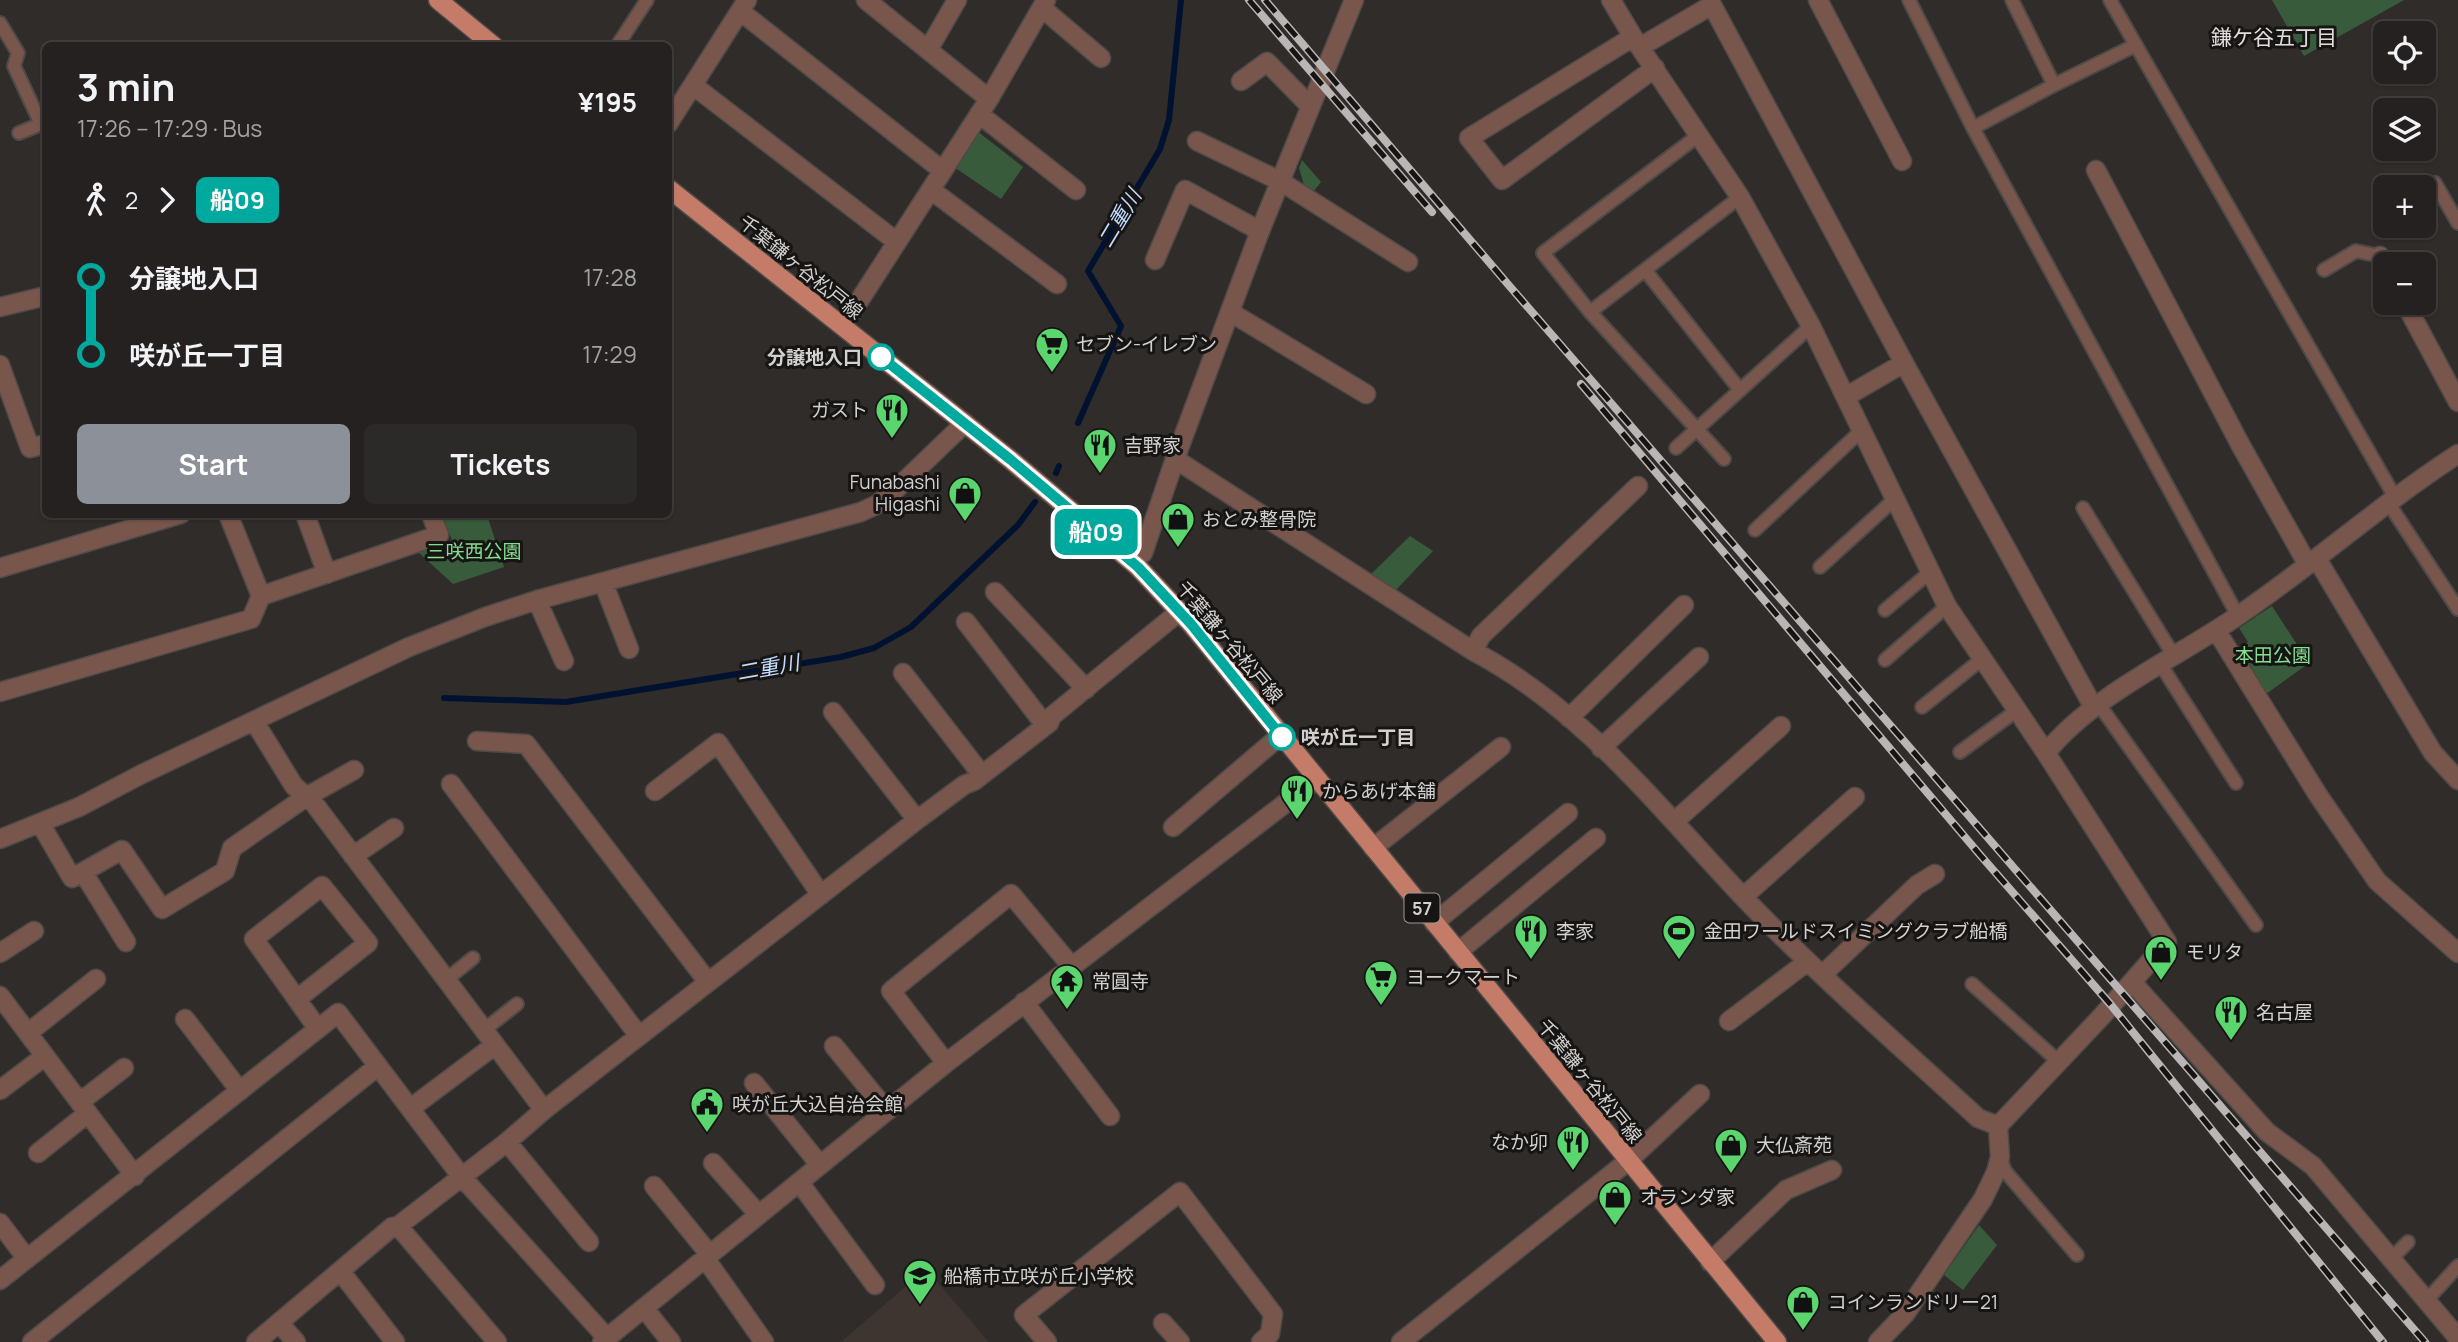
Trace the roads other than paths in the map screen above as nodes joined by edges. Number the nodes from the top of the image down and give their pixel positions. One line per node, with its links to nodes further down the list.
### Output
1 (438, 0): 14 (main road)
2 (647, 0): 15 (lane)
3 (866, 0): 18 (street)
4 (957, 0): 18 (street)
5 (1354, 0): 24 (street)
6 (1611, 0): 16 (street)
7 (1818, 0): 31 (street)
8 (1909, 0): 27 (lane)
9 (2012, 0): 22 (lane)
10 (2109, 0): 17 (lane)
11 (1044, 4): 19 (street); 25 (street)
12 (743, 5): 23 (street); 33 (street)
13 (0, 23): 28 (lane)
14 (489, 42)
15 (620, 42)
16 (1637, 42): 20 (street); 20 (street); 56 (street)
17 (2136, 46): 22 (lane); 72 (lane)
18 (928, 50): 25 (street)
19 (1101, 58)
20 (1655, 68): 29 (street)
21 (1241, 81): 24 (street)
22 (2054, 85): 27 (lane)
23 (694, 86): 26 (street); 42 (street)
24 (1310, 106): 34 (street)
25 (984, 107): 33 (street); 37 (street)
26 (672, 118)
27 (1973, 128): 94 (lane)
28 (19, 133)
29 (1699, 135): 39 (street); 52 (lane)
30 (1197, 141): 34 (street)
31 (1902, 161)
32 (2096, 170): 80 (street)
33 (943, 171): 36 (street)
34 (1280, 181): 41 (street); 45 (street)
35 (2436, 185): 40 (lane)
36 (931, 190): 42 (street); 48 (street)
37 (1076, 190)
38 (672, 191): 54 (main road, 千葉鎌ヶ谷松戸線 / 57)
39 (1740, 197): 46 (lane); 55 (street)
40 (2458, 223)
41 (1260, 231): 44 (street); 51 (street)
42 (897, 242): 54 (street)
43 (2373, 257): 47 (lane)
44 (1154, 260)
45 (1408, 262)
46 (1645, 270): 52 (lane); 58 (lane)
47 (2324, 270)
48 (1057, 284)
49 (42, 297): 50 (street)
50 (0, 307)
51 (1230, 312): 59 (street); 67 (street)
52 (1590, 312): 63 (lane)
53 (2411, 315): 61 (street)
54 (847, 319): 62 (main road, 千葉鎌ヶ谷松戸線 / 57)
55 (1811, 326): 58 (lane); 60 (street)
56 (1904, 363): 60 (street); 107 (street)
57 (0, 365): 65 (street)
58 (1740, 390): 63 (lane)
59 (1366, 394)
60 (1846, 396): 64 (street)
61 (2458, 402)
62 (965, 424): 79 (main road, 千葉鎌ヶ谷松戸線 / 57); 85 (street)
63 (1698, 428): 66 (lane); 68 (lane)
64 (1862, 429): 71 (street); 78 (lane)
65 (42, 445)
66 (1675, 448)
67 (1175, 459): 79 (street); 98 (street)
68 (1724, 459)
69 (2456, 460): 72 (street)
70 (1638, 486): 98 (street)
71 (1896, 498): 81 (lane); 83 (street)
72 (2392, 502): 80 (street); 91 (lane)
73 (2083, 508): 103 (lane)
74 (168, 518): 82 (street)
75 (230, 518): 87 (street)
76 (306, 518): 84 (street)
77 (433, 518): 84 (street)
78 (1755, 530)
79 (1140, 560): 93 (main road, 千葉鎌ヶ谷松戸線 / 57)
80 (2313, 562): 94 (street); 124 (street)
81 (1820, 567)
82 (0, 568)
83 (1930, 572): 90 (street); 92 (lane)
84 (327, 574): 87 (street)
85 (603, 582): 88 (street); 97 (street)
86 (995, 592): 105 (street)
87 (261, 597): 106 (street)
88 (537, 600): 102 (street); 112 (street)
89 (1684, 605): 111 (street)
90 (1947, 606): 100 (street); 101 (lane)
91 (2458, 609)
92 (1885, 610)
93 (1179, 612): 105 (street); 115 (main road, 千葉鎌ヶ谷松戸線 / 57)
94 (2238, 617): 96 (street)
95 (966, 622): 113 (street)
96 (2216, 630): 103 (street); 150 (street)
97 (629, 649)
98 (1473, 651): 111 (street)
99 (1699, 657): 118 (street)
100 (1982, 659): 108 (lane); 109 (street)
101 (1885, 660)
102 (564, 661)
103 (2168, 661): 107 (street); 125 (lane)
104 (903, 673): 122 (street)
105 (1086, 689): 113 (street)
106 (0, 692)
107 (2097, 706): 120 (street); 145 (lane)
108 (1922, 707)
109 (2017, 711): 119 (lane); 120 (street)
110 (833, 712): 131 (street)
111 (1569, 718): 118 (street)
112 (254, 721): 128 (street); 133 (street)
113 (1045, 725): 122 (street)
114 (1781, 726): 132 (street)
115 (1281, 735): 123 (main road, 千葉鎌ヶ谷松戸線 / 57); 134 (street)
116 (477, 741): 157 (street)
117 (1501, 747): 138 (street)
118 (1601, 748): 132 (street)
119 (1960, 752)
120 (2046, 753): 158 (street)
121 (354, 771): 128 (street)
122 (982, 775): 131 (street)
123 (1317, 779): 138 (main road, 千葉鎌ヶ谷松戸線 / 57); 153 (street)
124 (2458, 779)
125 (2236, 783)
126 (451, 784): 169 (street)
127 (655, 791): 142 (street)
128 (306, 797): 139 (street); 140 (street)
129 (1855, 797): 143 (street)
130 (1568, 813): 144 (street)
131 (916, 820): 142 (street)
132 (1675, 821): 143 (street)
133 (40, 822): 137 (street); 140 (street)
134 (1173, 827)
135 (394, 828): 139 (street)
136 (1596, 838): 148 (street)
137 (0, 839)
138 (1373, 848): 144 (main road, 千葉鎌ヶ谷松戸線 / 57)
139 (353, 856): 156 (street)
140 (83, 872): 147 (street)
141 (1935, 874): 154 (street)
142 (821, 895): 157 (street)
143 (1744, 897): 152 (street)
144 (1434, 923): 148 (main road, 千葉鎌ヶ谷松戸線 / 57)
145 (2256, 925)
146 (34, 931): 149 (street)
147 (126, 942)
148 (1458, 951): 190 (main road, 千葉鎌ヶ谷松戸線 / 57)
149 (0, 953)
150 (2458, 953)
151 (472, 958): 156 (lane)
152 (1807, 962): 154 (street); 165 (street)
153 (1072, 967): 162 (street); 174 (street)
154 (1822, 975): 186 (street)
155 (96, 979): 168 (street)
156 (446, 980): 167 (street)
157 (708, 982): 169 (street)
158 (2132, 982): 173 (street); 206 (street)
159 (1972, 984): 173 (lane)
160 (0, 996): 168 (street)
161 (297, 999): 161 (street); 166 (street)
162 (1024, 1002): 174 (street); 185 (street)
163 (517, 1004): 167 (lane)
164 (185, 1018): 179 (street)
165 (1729, 1021)
166 (318, 1029): 175 (street); 179 (street)
167 (484, 1030): 170 (street)
168 (28, 1033): 172 (street)
169 (639, 1036): 183 (street)
170 (495, 1045): 182 (street); 183 (street)
171 (834, 1046): 184 (street)
172 (45, 1056): 178 (street); 181 (street)
173 (2059, 1062): 186 (street)
174 (946, 1063): 184 (street)
175 (378, 1066): 182 (street); 218 (street)
176 (124, 1068): 181 (street)
177 (754, 1083): 192 (street)
178 (0, 1090)
179 (240, 1091): 194 (street)
180 (1700, 1094): 190 (street)
181 (84, 1108): 188 (street); 194 (street)
182 (411, 1108): 195 (street)
183 (544, 1110): 187 (street)
184 (887, 1111): 192 (street)
185 (1111, 1116)
186 (1998, 1126): 189 (street)
187 (507, 1142): 195 (street); 201 (street)
188 (38, 1153)
189 (2000, 1157): 203 (lane); 230 (street)
190 (1628, 1161): 207 (main road, 千葉鎌ヶ谷松戸線 / 57); 228 (street)
191 (713, 1163): 198 (street)
192 (820, 1165): 196 (street)
193 (1832, 1170): 207 (street)
194 (135, 1175): 205 (street)
195 (461, 1176): 200 (street); 217 (street)
196 (799, 1182): 198 (street); 211 (street)
197 (654, 1186): 204 (street)
198 (759, 1214): 204 (street)
199 (0, 1223): 205 (street)
200 (398, 1226): 209 (street); 222 (street)
201 (589, 1242)
202 (2408, 1242): 206 (lane)
203 (2077, 1255)
204 (707, 1257): 213 (street); 224 (street)
205 (27, 1259): 210 (street)
206 (2391, 1259): 212 (street)
207 (1710, 1262): 229 (main road, 千葉鎌ヶ谷松戸線 / 57)
208 (2458, 1266): 212 (lane)
209 (341, 1272): 214 (street); 221 (street)
210 (0, 1280)
211 (876, 1285)
212 (2426, 1301): 216 (street)
213 (643, 1308): 217 (street); 223 (street)
214 (279, 1323): 219 (street); 220 (street)
215 (1163, 1323): 226 (street)
216 (2458, 1338)
217 (604, 1340)
218 (32, 1342)
219 (256, 1342)
220 (296, 1342)
221 (395, 1342)
222 (497, 1342)
223 (671, 1342)
224 (764, 1342)
225 (1047, 1342): 227 (street)
226 (1180, 1342)
227 (1261, 1342)
228 (1401, 1342)
229 (1777, 1342)
230 (1878, 1342)

